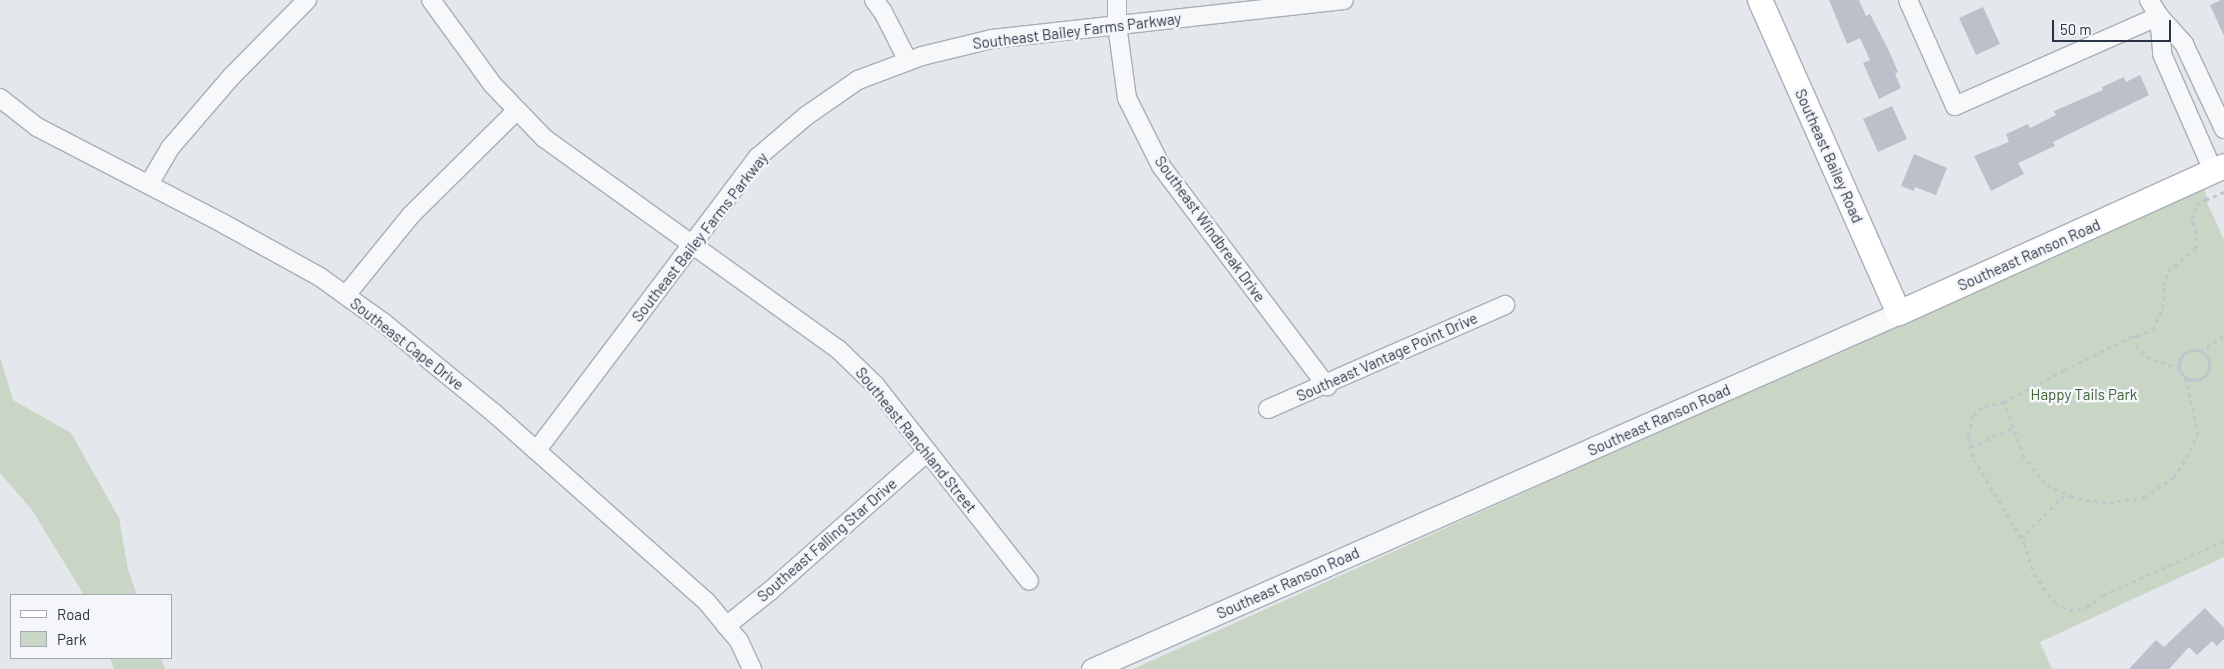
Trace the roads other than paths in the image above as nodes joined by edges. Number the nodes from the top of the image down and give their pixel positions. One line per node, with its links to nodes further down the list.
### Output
1 (307, 0): 16 (street)
2 (430, 0): 13 (street, Southeast Ranchland Street)
3 (874, 0): 11 (street)
4 (1117, 0): 10 (street, Southeast Windbreak Drive)
5 (1344, 0): 10 (street, Southeast Bailey Farms Parkway)
6 (1760, 0): 20 (main road, Southeast Bailey Road)
7 (1908, 0): 9 (street)
8 (2149, 0): 9 (street)
9 (2159, 16): 14 (street); 15 (street)
10 (1117, 25): 11 (street, Southeast Bailey Farms Parkway); 21 (street, Southeast Windbreak Drive)
11 (908, 61): 17 (street, Southeast Bailey Farms Parkway)
12 (0, 98): 16 (street, Southeast Cape Drive)
13 (517, 110): 17 (street, Southeast Ranchland Street); 18 (street)
14 (2224, 130)
15 (2214, 177): 20 (main road, Southeast Ranson Road)
16 (149, 184): 18 (street, Southeast Cape Drive)
17 (693, 244): 23 (street, Southeast Bailey Farms Parkway); 24 (street, Southeast Ranchland Street)
18 (346, 296): 23 (street, Southeast Cape Drive)
19 (1506, 305): 21 (street, Southeast Vantage Point Drive)
20 (1899, 313): 28 (street, Southeast Ranson Road)
21 (1327, 386): 22 (street, Southeast Vantage Point Drive)
22 (1268, 409)
23 (536, 450): 26 (street, Southeast Cape Drive)
24 (927, 452): 25 (street, Southeast Ranchland Street); 26 (street, Southeast Falling Star Drive)
25 (1029, 581)
26 (726, 626): 27 (street, Southeast Cape Drive)
27 (752, 669)
28 (1092, 669)

